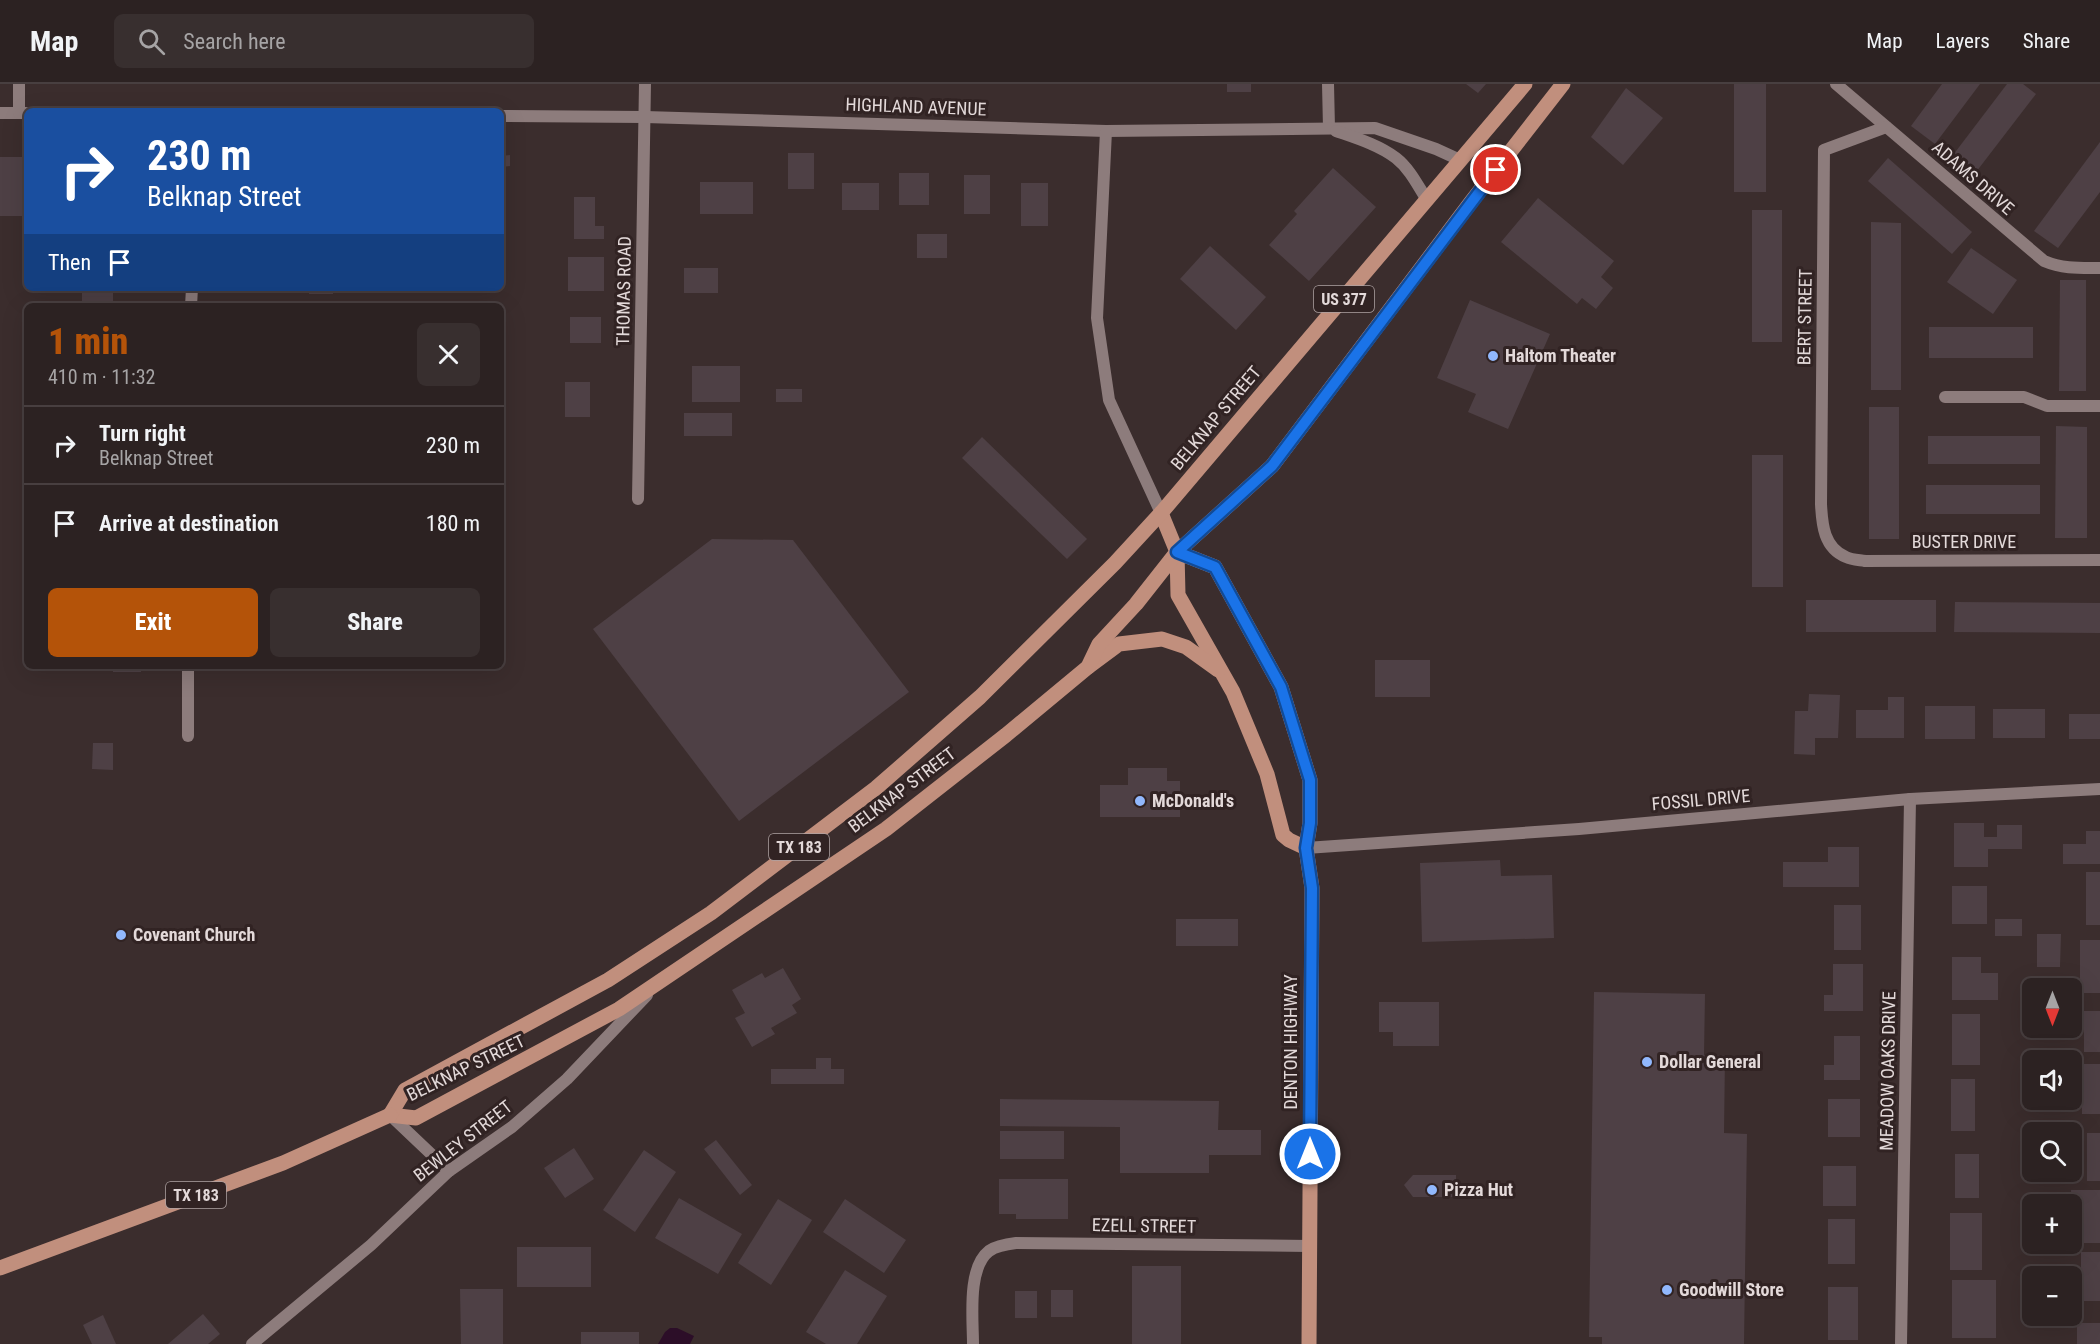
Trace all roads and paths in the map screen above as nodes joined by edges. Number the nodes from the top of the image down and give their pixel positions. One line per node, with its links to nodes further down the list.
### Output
1 (19, 84): 8 (street)
2 (645, 84): 10 (street, THOMAS ROAD)
3 (1328, 84): 12 (street)
4 (1525, 84): 14 (main road, BELKNAP STREET / US 377)
5 (1563, 84): 22 (main road, BELKNAP STREET / US 377)
6 (1836, 84): 11 (street, ADAMS DRIVE)
7 (0, 113): 8 (street)
8 (23, 113)
9 (504, 116): 10 (street, HIGHLAND AVENUE)
10 (645, 117): 13 (street, HIGHLAND AVENUE); 19 (street, THOMAS ROAD)
11 (1886, 127): 16 (street, ADAMS DRIVE); 21 (street, BERT STREET)
12 (1329, 128): 13 (street, HIGHLAND AVENUE); 14 (street, HIGHLAND AVENUE); 15 (street)
13 (1106, 131): 20 (street)
14 (1460, 160): 15 (main road, BELKNAP STREET / US 377)
15 (1427, 200): 20 (main road, BELKNAP STREET / US 377)
16 (2100, 267)
17 (1945, 397): 18 (street)
18 (2100, 406)
19 (638, 500)
20 (1161, 513): 22 (main road); 32 (main road, BELKNAP STREET / TX 183)
21 (1833, 547): 23 (street, BUSTER DRIVE)
22 (1177, 552): 24 (main road, BELKNAP STREET / TX 183); 26 (main road); 30 (main road, DENTON HIGHWAY)
23 (2100, 560)
24 (1088, 667): 26 (main road); 31 (main road, BELKNAP STREET / TX 183)
25 (189, 669): 27 (street)
26 (1222, 674): 30 (main road)
27 (188, 736)
28 (2100, 789): 29 (street, FOSSIL DRIVE)
29 (1910, 799): 30 (street, FOSSIL DRIVE); 39 (street, MEADOW OAKS DRIVE)
30 (1306, 848): 34 (main road, DENTON HIGHWAY)
31 (660, 981): 32 (main road, BELKNAP STREET / TX 183); 33 (street, BEWLEY STREET)
32 (390, 1115): 33 (street); 35 (main road, TX 183)
33 (449, 1171): 36 (street, BEWLEY STREET)
34 (1310, 1246): 37 (street, EZELL STREET); 38 (main road, DENTON HIGHWAY)
35 (0, 1268)
36 (252, 1344)
37 (973, 1344)
38 (1309, 1344)
39 (1901, 1344)

